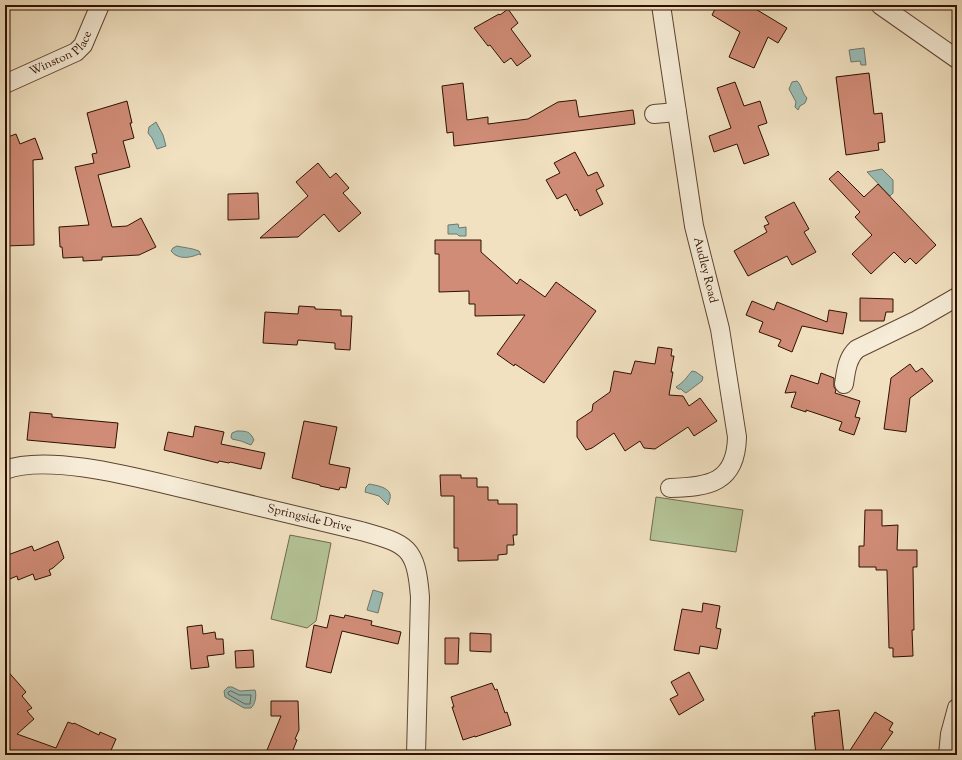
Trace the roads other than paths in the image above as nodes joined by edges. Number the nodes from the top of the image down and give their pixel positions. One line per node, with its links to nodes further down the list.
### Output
1 (100, 5): 5 (street, Winston Place)
2 (661, 5): 6 (street, Audley Road)
3 (880, 5): 4 (street)
4 (957, 59)
5 (5, 84)
6 (677, 112): 7 (street); 11 (street, Audley Road)
7 (654, 114)
8 (957, 297): 9 (street)
9 (844, 384)
10 (5, 470): 13 (street, Springside Drive)
11 (670, 488)
12 (957, 708): 14 (street)
13 (416, 755)
14 (948, 755)

